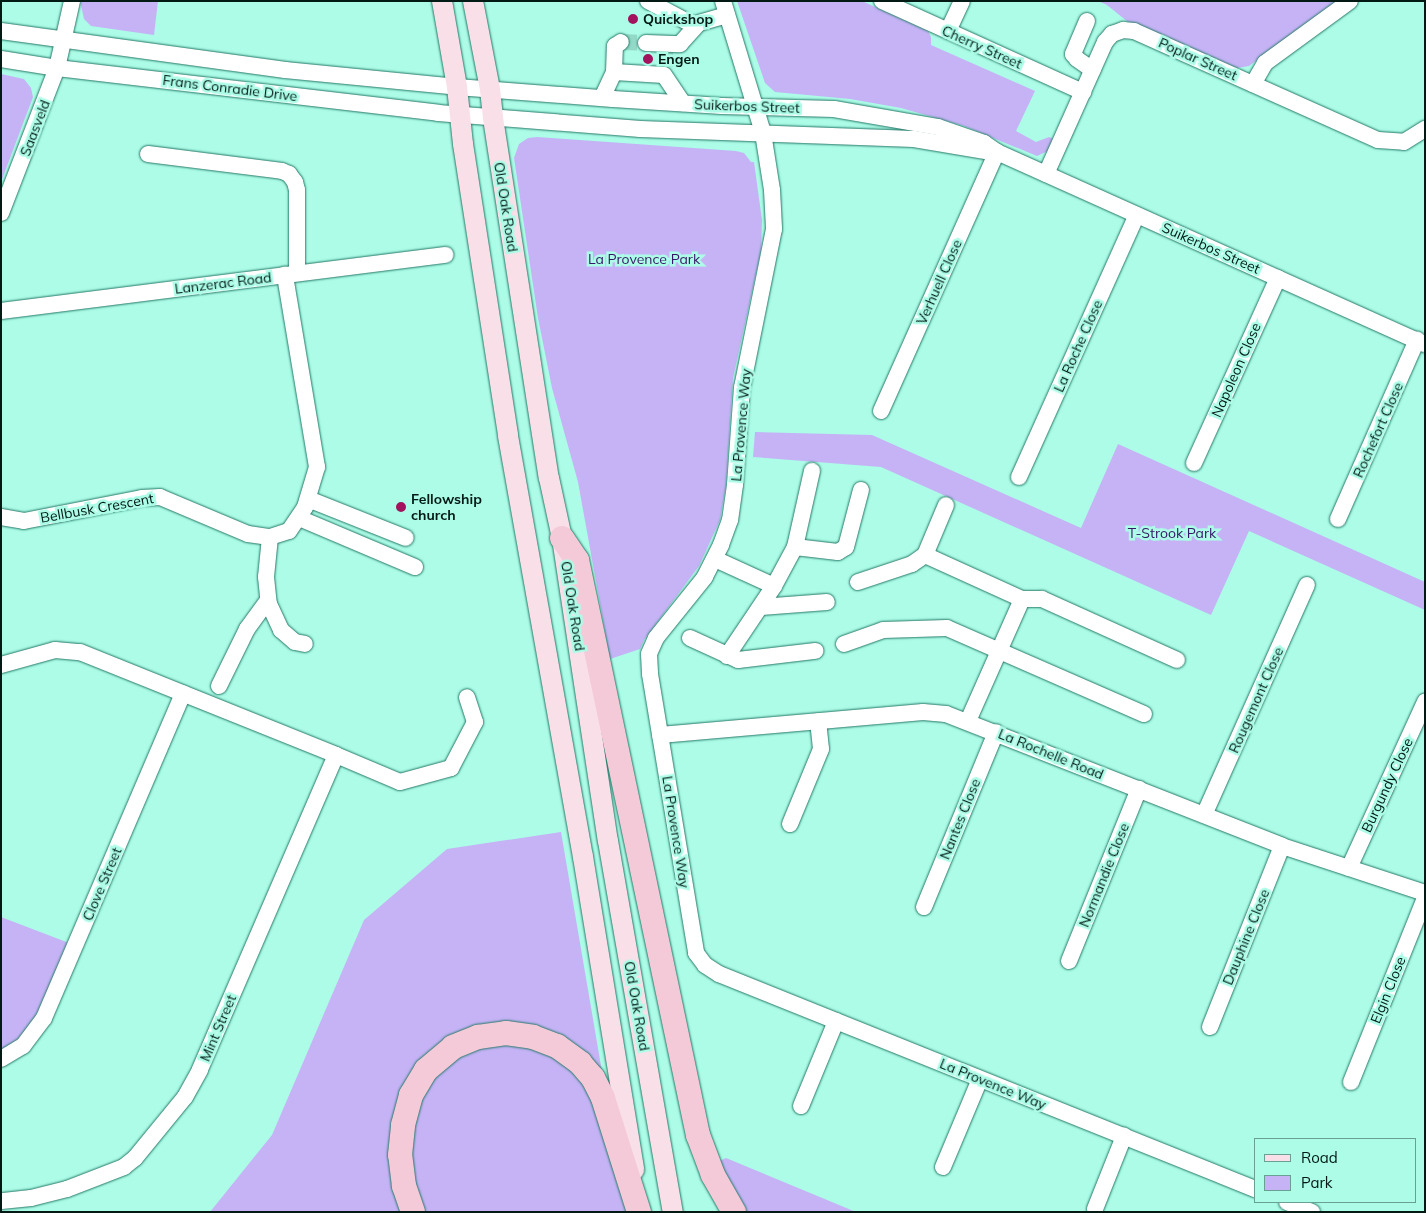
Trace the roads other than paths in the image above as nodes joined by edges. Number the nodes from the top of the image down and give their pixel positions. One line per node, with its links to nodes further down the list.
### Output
1 (72, 1): 13 (street, Saasveld)
2 (442, 1): 22 (main road)
3 (473, 1): 23 (main road, Old Oak Road)
4 (648, 1): 10 (street)
5 (882, 1): 12 (street, Cherry Street)
6 (962, 1): 12 (street)
7 (1350, 1): 21 (street)
8 (725, 8): 10 (street); 27 (street, La Provence Way)
9 (1087, 21): 19 (street)
10 (695, 26): 17 (street)
11 (1, 31): 13 (street, Frans Conradie Drive)
12 (948, 32): 24 (street, Cherry Street)
13 (65, 41): 18 (street, Saasveld); 22 (street, Frans Conradie Drive)
14 (621, 42): 20 (street)
15 (646, 43): 17 (street)
16 (1, 59): 18 (street, Frans Conradie Drive)
17 (665, 59): 20 (street); 26 (street)
18 (57, 68): 28 (street, Frans Conradie Drive); 35 (street, Saasveld)
19 (1093, 70): 21 (street, Poplar Street); 24 (street, Poplar Street)
20 (614, 72): 25 (street)
21 (1253, 84): 30 (street, Poplar Street)
22 (457, 87): 23 (street, Frans Conradie Drive); 28 (main road)
23 (490, 89): 25 (street, Suikerbos Street); 29 (main road, Old Oak Road)
24 (1082, 92): 34 (street, Poplar Street)
25 (602, 98): 26 (street, Suikerbos Street)
26 (683, 103): 27 (street, Suikerbos Street)
27 (756, 106): 31 (street, La Provence Way); 32 (street, Suikerbos Street)
28 (459, 115): 29 (street, Frans Conradie Drive); 106 (main road)
29 (492, 118): 31 (street, Suikerbos Street); 54 (main road, Old Oak Road)
30 (1425, 129)
31 (763, 132): 32 (street, Suikerbos Street); 57 (street, La Provence Way)
32 (997, 152): 34 (street, Suikerbos Street); 42 (street, Verhuell Close)
33 (148, 154): 38 (street)
34 (1046, 174): 36 (street, Suikerbos Street)
35 (1, 213)
36 (1138, 215): 39 (street, Suikerbos Street); 45 (street, La Roche Close)
37 (445, 255): 38 (street, Lanzerac Road)
38 (291, 274): 40 (street, Lanzerac Road); 47 (street)
39 (1278, 278): 41 (street, Suikerbos Street); 43 (street, Napoleon Close)
40 (1, 310)
41 (1421, 342): 51 (street, Rochefort Close)
42 (881, 411)
43 (1194, 463)
44 (812, 471): 55 (street)
45 (1019, 477)
46 (861, 490): 55 (street)
47 (308, 499): 50 (street); 53 (street)
48 (946, 505): 56 (street)
49 (1, 517): 52 (street, Bellbusk Crescent)
50 (299, 518): 52 (street); 58 (street)
51 (1338, 519)
52 (270, 537): 63 (street)
53 (406, 538)
54 (562, 538): 107 (main road, Old Oak Road); 108 (highway)
55 (795, 548): 61 (street)
56 (925, 555): 59 (street); 62 (street)
57 (715, 559): 61 (street); 82 (street, La Provence Way)
58 (415, 567)
59 (858, 582)
60 (1307, 585): 85 (street, Rougemont Close)
61 (774, 586): 65 (street)
62 (1022, 599): 70 (street); 72 (street)
63 (268, 600): 67 (street); 74 (street)
64 (827, 602): 65 (street)
65 (760, 607): 71 (street)
66 (690, 638): 71 (street)
67 (305, 644)
68 (844, 644): 70 (street)
69 (815, 651): 71 (street)
70 (998, 651): 78 (street); 80 (street)
71 (727, 656)
72 (1177, 660)
73 (1, 665): 75 (street)
74 (219, 686)
75 (183, 694): 83 (street); 95 (street, Clove Street)
76 (467, 698): 83 (street)
77 (1425, 702): 88 (street, Burgundy Close)
78 (1144, 714)
79 (818, 721): 80 (street, La Rochelle Road); 82 (street, La Rochelle Road); 86 (street)
80 (968, 721): 81 (street, La Rochelle Road)
81 (996, 732): 84 (street, La Rochelle Road); 91 (street, Nantes Close)
82 (660, 735): 93 (street, La Provence Way)
83 (336, 756): 102 (street, Mint Street)
84 (1139, 789): 85 (street, La Rochelle Road); 92 (street, Normandie Close)
85 (1204, 815): 87 (street, La Rochelle Road)
86 (790, 824)
87 (1282, 846): 88 (street, La Rochelle Road); 94 (street, Dauphine Close)
88 (1349, 868): 89 (street, La Rochelle Road)
89 (1425, 893)
90 (1425, 898): 97 (street, Elgin Close)
91 (924, 907)
92 (1069, 961)
93 (836, 1021): 96 (street, La Provence Way); 98 (street)
94 (1210, 1027)
95 (1, 1059)
96 (980, 1079): 99 (street, La Provence Way); 100 (street)
97 (1351, 1082)
98 (801, 1106)
99 (1124, 1136): 101 (street, La Provence Way); 104 (street)
100 (943, 1167)
101 (1254, 1189)
102 (1, 1200)
103 (1290, 1203): 109 (street)
104 (1095, 1209)
105 (413, 1212): 106 (highway)
106 (640, 1212)
107 (672, 1212)
108 (734, 1212)
109 (1312, 1212)

